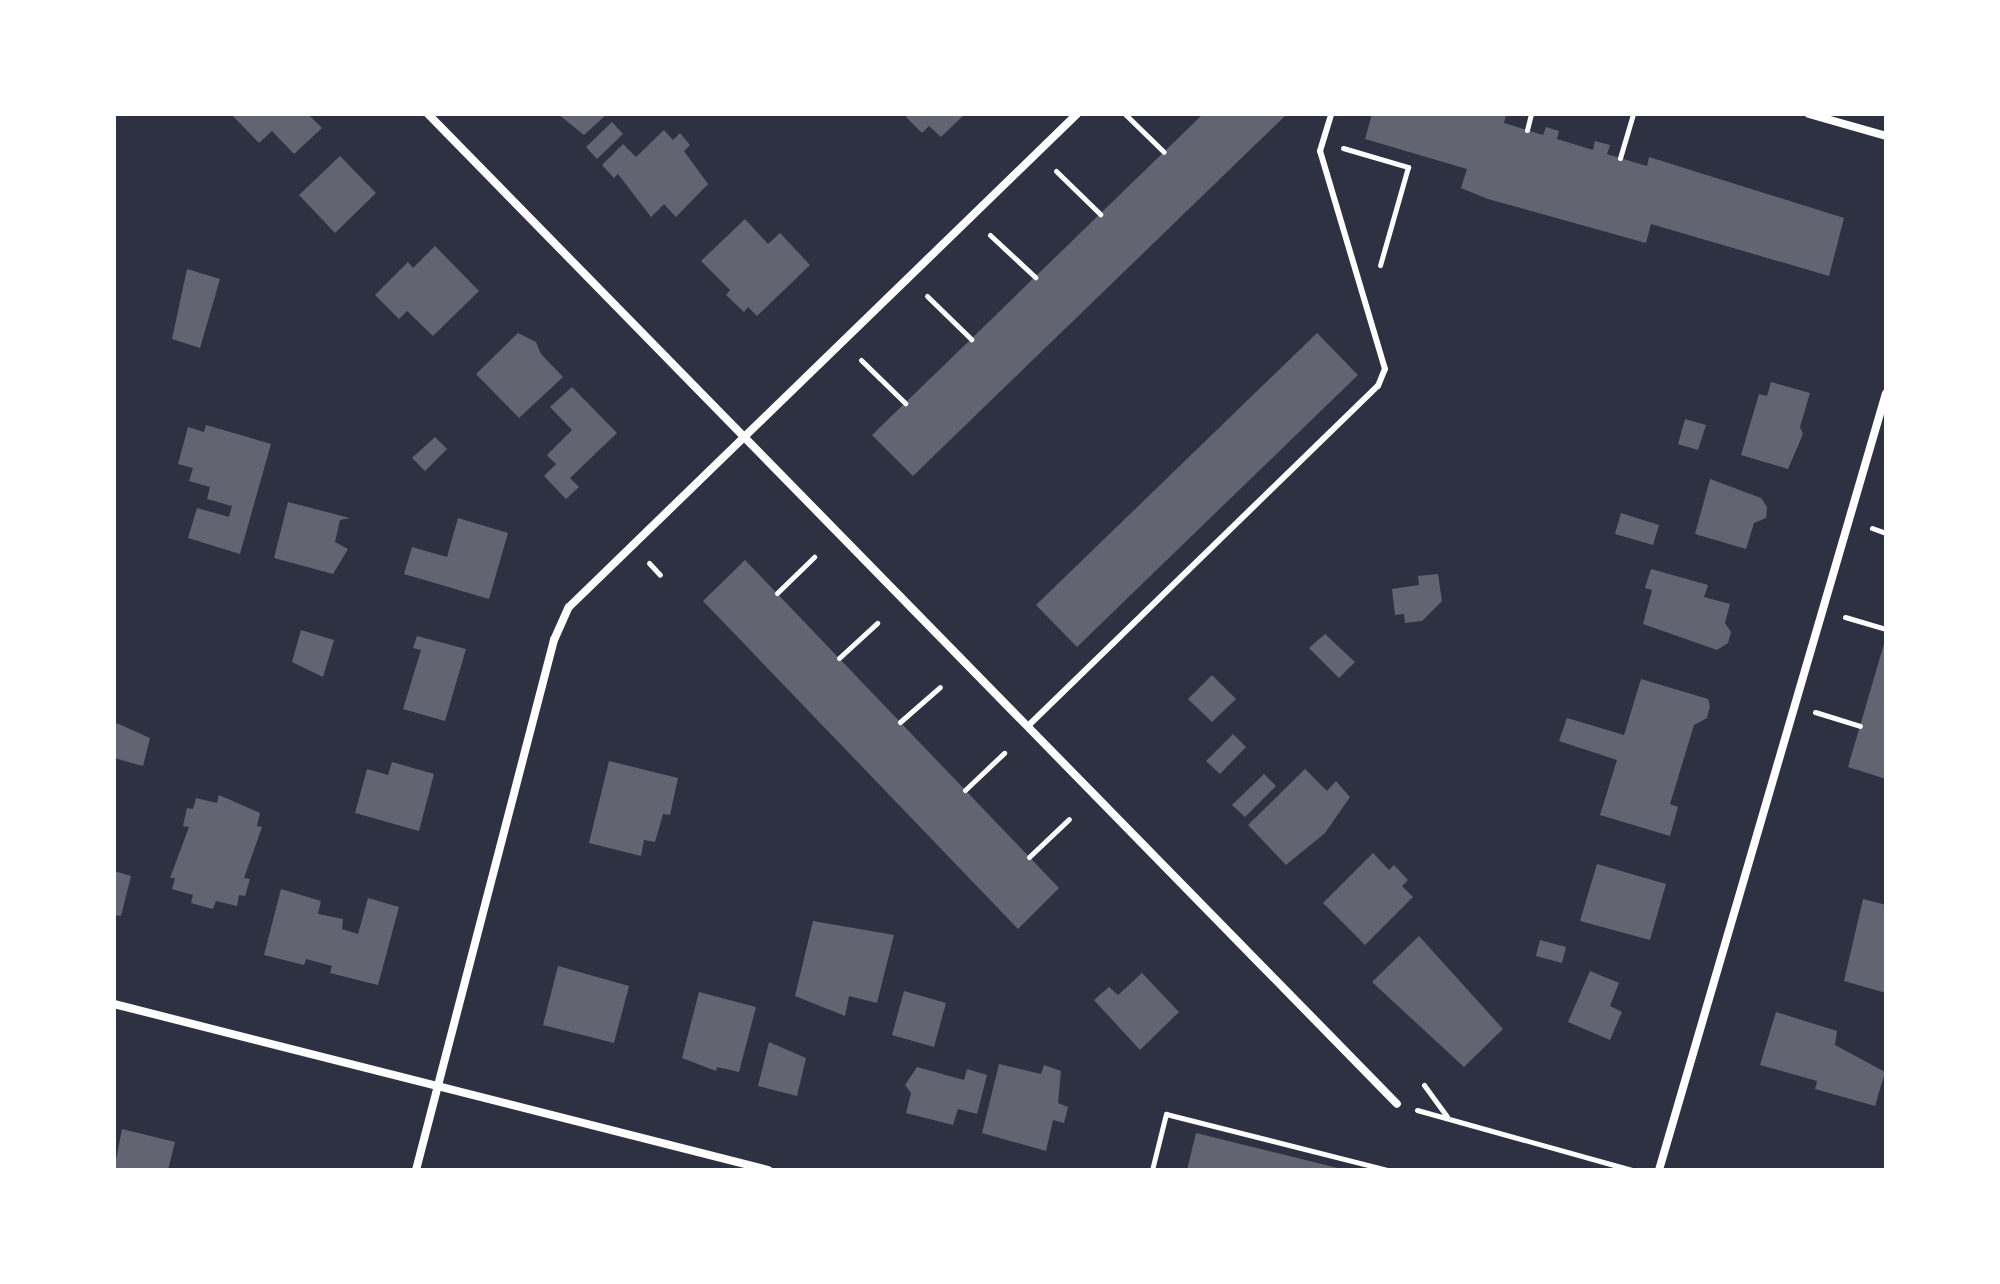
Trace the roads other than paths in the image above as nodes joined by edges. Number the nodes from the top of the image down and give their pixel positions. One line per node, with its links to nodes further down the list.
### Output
1 (428, 114): 7 (street)
2 (1077, 114): 7 (street)
3 (1331, 114): 8 (lane)
4 (1809, 114): 5 (street)
5 (1886, 136)
6 (1886, 393): 14 (street)
7 (743, 438): 8 (street); 10 (street)
8 (1030, 724): 11 (street)
9 (114, 1004): 10 (street)
10 (437, 1085): 12 (street); 13 (street)
11 (1397, 1104)
12 (416, 1170)
13 (768, 1170)
14 (1659, 1170)

